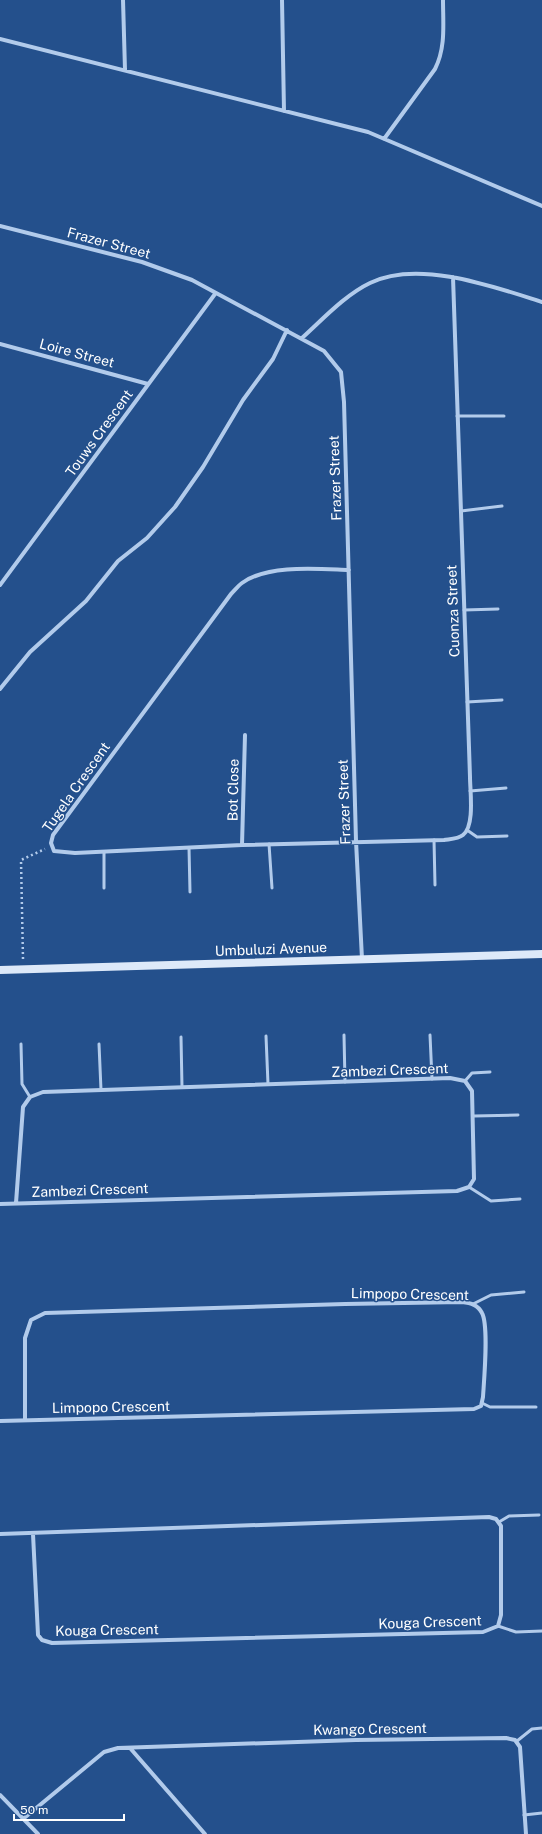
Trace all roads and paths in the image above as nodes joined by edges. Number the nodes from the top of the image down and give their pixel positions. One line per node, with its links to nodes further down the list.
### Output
1 (124, 0): 5 (street)
2 (282, 0): 6 (street)
3 (443, 0): 7 (street)
4 (0, 39): 5 (street)
5 (125, 70): 6 (street)
6 (284, 111): 7 (street)
7 (384, 139): 8 (street)
8 (542, 206)
9 (0, 226): 11 (street, Frazer Street)
10 (453, 277): 12 (street); 14 (street); 17 (street, Cuonza Street)
11 (215, 294): 13 (street, Frazer Street); 16 (street, Touws Crescent)
12 (542, 302)
13 (287, 330): 14 (street, Frazer Street); 25 (street)
14 (302, 338): 21 (street, Frazer Street)
15 (0, 344): 16 (street, Loire Street)
16 (148, 384): 22 (street, Touws Crescent)
17 (458, 416): 18 (lane); 20 (street, Cuonza Street)
18 (504, 416)
19 (502, 506): 20 (lane)
20 (461, 511): 24 (street, Cuonza Street)
21 (349, 570): 34 (street, Frazer Street); 37 (street, Tugela Crescent)
22 (0, 585)
23 (498, 609): 24 (lane)
24 (464, 610): 27 (street, Cuonza Street)
25 (0, 689)
26 (502, 700): 27 (lane)
27 (467, 702): 30 (street, Cuonza Street)
28 (245, 735): 36 (street, Bot Close)
29 (506, 788): 30 (lane)
30 (470, 791): 31 (street, Cuonza Street)
31 (467, 830): 32 (lane); 33 (street)
32 (508, 836)
33 (434, 840): 34 (street); 40 (lane)
34 (356, 842): 35 (street, Tugela Crescent); 45 (street, Frazer Street)
35 (269, 844): 36 (street, Tugela Crescent); 42 (lane)
36 (242, 845): 38 (street, Tugela Crescent)
37 (51, 846): 39 (street, Tugela Crescent); 46 (path)
38 (189, 848): 39 (street, Tugela Crescent); 43 (lane)
39 (104, 852): 41 (lane)
40 (435, 885)
41 (104, 888)
42 (272, 888)
43 (190, 892)
44 (542, 954): 45 (street, Umbuluzi Avenue)
45 (362, 959): 46 (street, Umbuluzi Avenue)
46 (23, 969): 47 (street, Umbuluzi Avenue)
47 (0, 970)
48 (344, 1035): 57 (lane)
49 (430, 1035): 55 (lane)
50 (266, 1036): 58 (lane)
51 (181, 1037): 59 (lane)
52 (21, 1044): 61 (lane)
53 (99, 1044): 60 (lane)
54 (490, 1072): 56 (lane)
55 (432, 1079): 56 (street, Zambezi Crescent); 57 (street, Zambezi Crescent)
56 (465, 1081): 63 (street, Zambezi Crescent)
57 (345, 1082): 58 (street, Zambezi Crescent)
58 (268, 1084): 59 (street, Zambezi Crescent)
59 (182, 1087): 60 (street, Zambezi Crescent)
60 (102, 1090): 61 (street, Zambezi Crescent)
61 (30, 1097): 66 (street, Zambezi Crescent)
62 (518, 1115): 63 (lane)
63 (474, 1116): 64 (street, Zambezi Crescent)
64 (469, 1187): 65 (lane); 66 (street, Zambezi Crescent)
65 (520, 1199)
66 (16, 1203): 67 (street, Zambezi Crescent)
67 (0, 1204)
68 (524, 1292): 69 (lane)
69 (473, 1304): 70 (street, Limpopo Crescent); 72 (street, Limpopo Crescent)
70 (482, 1403): 71 (lane); 72 (street, Limpopo Crescent)
71 (536, 1407)
72 (25, 1420): 73 (street, Limpopo Crescent)
73 (0, 1421)
74 (539, 1515): 75 (lane)
75 (499, 1522): 77 (street); 78 (street, Kouga Crescent)
76 (0, 1534): 77 (street)
77 (34, 1534): 78 (street, Kouga Crescent)
78 (498, 1626): 79 (lane)
79 (542, 1631)
80 (542, 1728): 81 (lane)
81 (517, 1741): 82 (street, Kwango Crescent); 85 (street)
82 (130, 1748): 86 (street, Kwango Crescent); 88 (street)
83 (0, 1795): 86 (street)
84 (542, 1813): 85 (lane)
85 (524, 1815): 89 (street)
86 (23, 1819): 87 (street)
87 (38, 1834)
88 (205, 1834)
89 (526, 1834)

